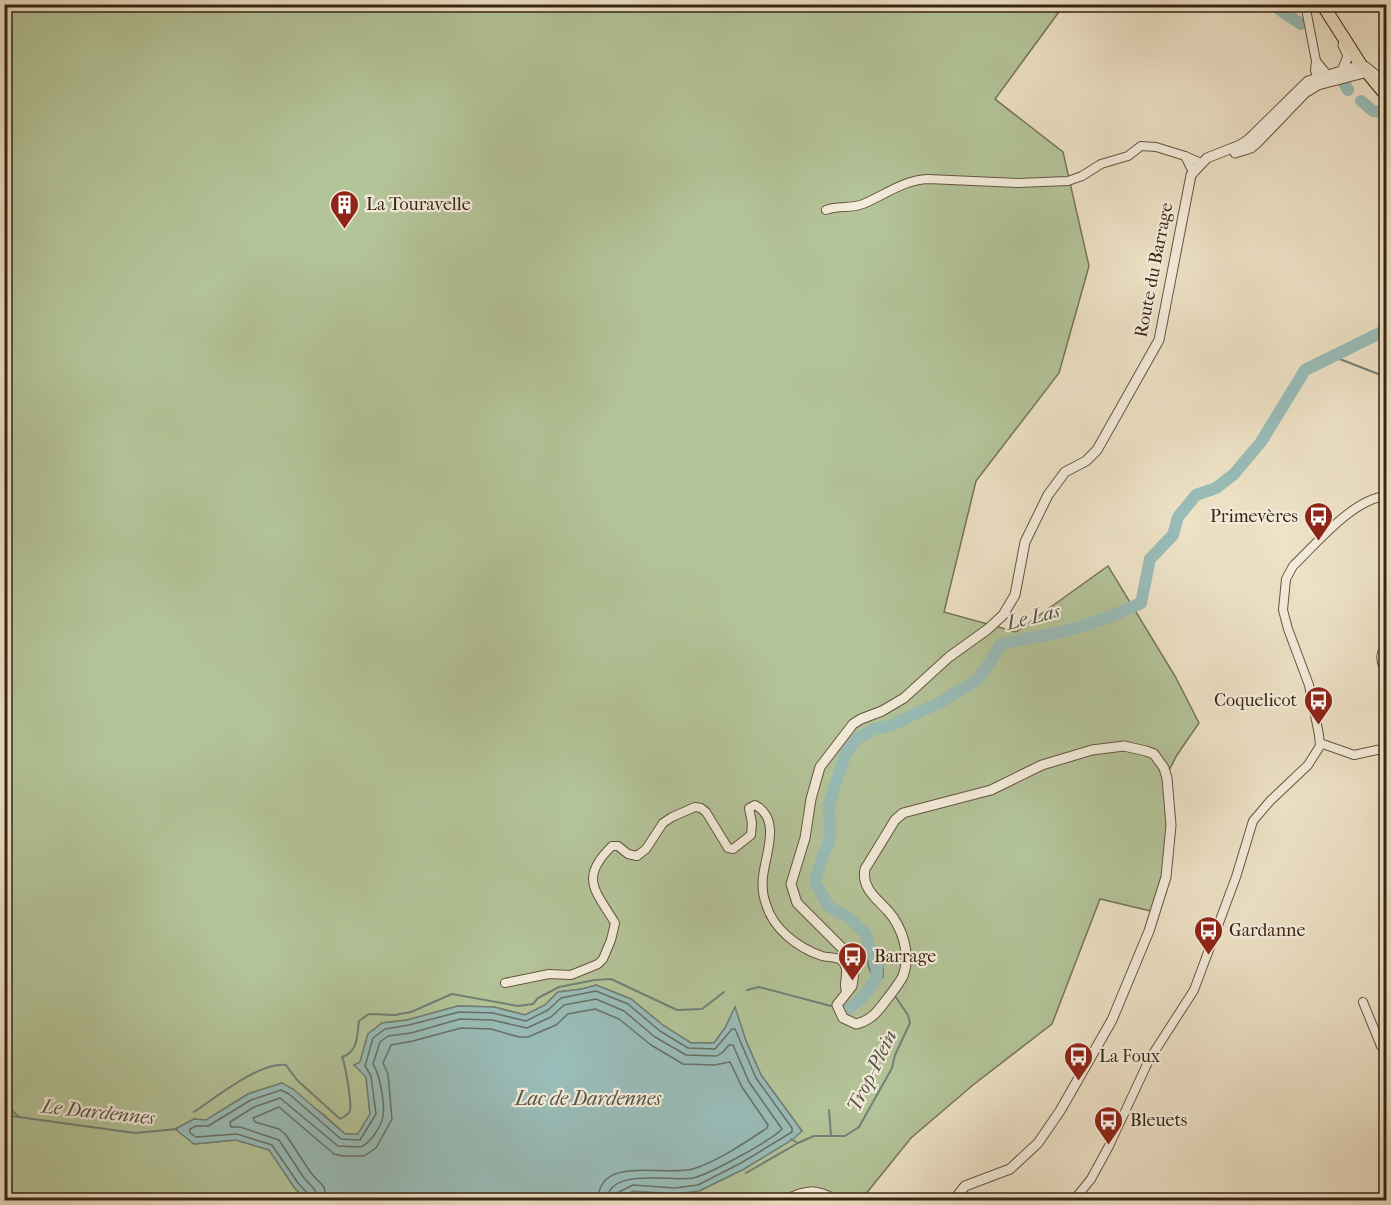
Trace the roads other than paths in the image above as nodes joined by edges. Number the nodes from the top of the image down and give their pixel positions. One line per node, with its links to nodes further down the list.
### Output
1 (1305, 4): 4 (street)
2 (1325, 7): 3 (main road); 5 (main road); 6 (street)
3 (1344, 27): 5 (street); 9 (main road)
4 (1316, 61): 7 (street); 8 (street)
5 (1364, 68): 6 (street, Route du Barrage); 7 (street, Route du Barrage); 9 (main road)
6 (1342, 71): 7 (street, Route du Barrage)
7 (1330, 78): 8 (street, Route du Barrage)
8 (1318, 81): 11 (street, Route du Barrage)
9 (1385, 88)
10 (1185, 156): 11 (street); 12 (street); 13 (street)
11 (1201, 163): 12 (street, Route du Barrage)
12 (1193, 172): 20 (street, Route du Barrage)
13 (826, 210)
14 (1386, 495): 17 (street)
15 (1386, 648): 16 (street)
16 (1386, 674)
17 (1320, 743): 18 (street); 26 (street)
18 (1386, 747)
19 (505, 982): 20 (street)
20 (848, 993): 25 (street, Route du Barrage)
21 (1362, 1002): 22 (street)
22 (1386, 1049)
23 (784, 1200): 24 (street)
24 (837, 1200)
25 (954, 1200)
26 (1074, 1200)

